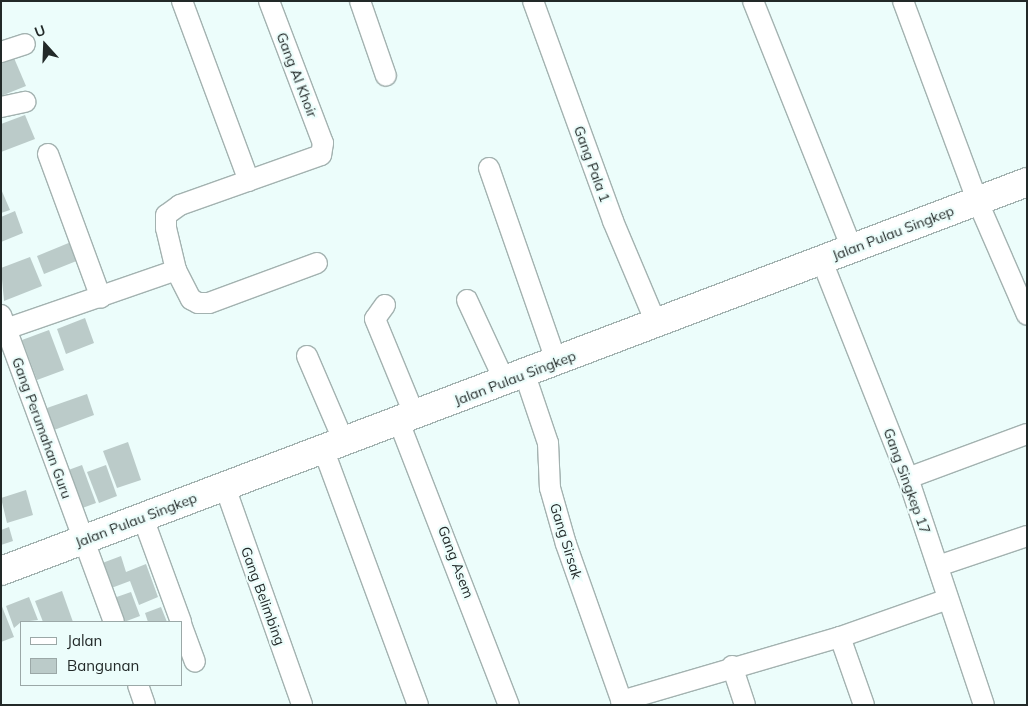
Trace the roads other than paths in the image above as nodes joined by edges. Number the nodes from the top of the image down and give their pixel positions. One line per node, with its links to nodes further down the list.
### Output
1 (182, 1): 14 (street)
2 (268, 1): 14 (street, Gang Al Khoir)
3 (360, 1): 9 (street)
4 (533, 1): 26 (street, Gang Pala 1)
5 (753, 1): 17 (street)
6 (902, 1): 16 (street)
7 (24, 44): 8 (street)
8 (1, 52)
9 (386, 76)
10 (25, 102): 11 (street)
11 (1, 107)
12 (48, 154): 21 (street)
13 (489, 168): 28 (street)
14 (249, 180): 20 (street)
15 (1027, 182): 16 (street, Jalan Pulau Singkep)
16 (977, 200): 17 (street, Jalan Pulau Singkep); 24 (street)
17 (852, 249): 18 (street, Jalan Pulau Singkep)
18 (822, 261): 26 (street, Jalan Pulau Singkep); 33 (street, Gang Singkep 17)
19 (317, 263): 20 (street)
20 (176, 270): 21 (street)
21 (101, 298): 25 (street)
22 (467, 300): 29 (street, Gang Sirsak)
23 (385, 305): 30 (street, Gang Asem)
24 (1027, 316)
25 (4, 322): 37 (street, Gang Perumahan Guru)
26 (657, 324): 28 (street, Jalan Pulau Singkep)
27 (307, 356): 32 (street)
28 (557, 363): 29 (street, Jalan Pulau Singkep)
29 (515, 378): 30 (street, Jalan Pulau Singkep); 48 (street, Gang Sirsak)
30 (407, 419): 32 (street, Jalan Pulau Singkep); 52 (street, Gang Asem)
31 (1027, 434): 33 (street)
32 (334, 447): 34 (street, Jalan Pulau Singkep); 51 (street)
33 (908, 478): 38 (street, Gang Singkep 17)
34 (225, 487): 35 (street, Jalan Pulau Singkep); 50 (street, Gang Belimbing)
35 (143, 518): 37 (street, Jalan Pulau Singkep); 42 (street)
36 (1027, 536): 38 (street)
37 (83, 540): 39 (street, Jalan Pulau Singkep); 41 (street, Gang Perumahan Guru)
38 (938, 566): 40 (street, Gang Singkep 17)
39 (1, 571)
40 (948, 600): 44 (street); 55 (street, Gang Singkep 17)
41 (114, 621)
42 (180, 621)
43 (182, 626): 45 (street)
44 (840, 637): 46 (street); 54 (street)
45 (195, 662)
46 (732, 666): 48 (street); 53 (street)
47 (138, 686): 49 (street)
48 (622, 703)
49 (145, 705)
50 (302, 705)
51 (418, 705)
52 (509, 705)
53 (745, 705)
54 (864, 705)
55 (984, 705)

